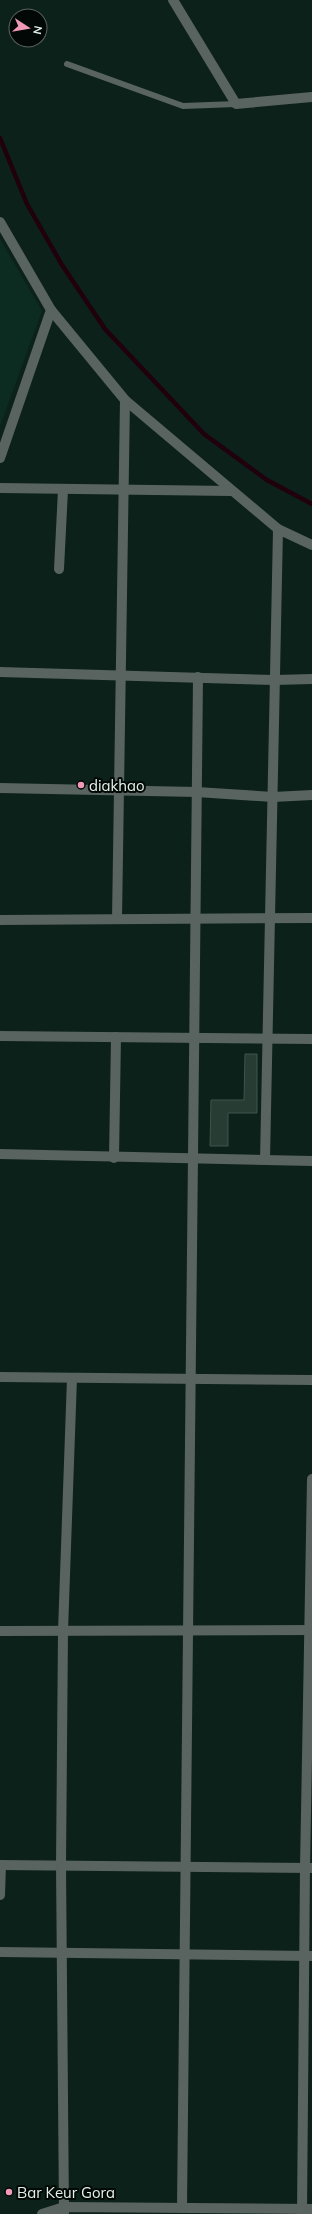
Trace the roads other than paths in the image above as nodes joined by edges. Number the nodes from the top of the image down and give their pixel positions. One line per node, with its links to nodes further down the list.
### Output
1 (173, 0): 4 (street)
2 (67, 64): 4 (lane)
3 (312, 96): 4 (street)
4 (236, 104)
5 (0, 222): 6 (street)
6 (51, 310): 7 (street); 8 (street)
7 (125, 400): 11 (street); 12 (street)
8 (0, 458)
9 (0, 488): 10 (street)
10 (63, 490): 11 (street); 15 (street)
11 (124, 491): 12 (street); 17 (street)
12 (231, 491): 13 (street)
13 (278, 529): 14 (street); 20 (street)
14 (312, 545)
15 (59, 569)
16 (0, 672): 17 (street)
17 (121, 676): 18 (street); 22 (street)
18 (198, 677): 20 (street); 23 (street)
19 (312, 679): 20 (street)
20 (275, 680): 25 (street)
21 (0, 788): 22 (street)
22 (120, 791): 23 (street); 28 (street)
23 (197, 792): 25 (street); 29 (street)
24 (312, 794): 25 (street)
25 (273, 797): 26 (street)
26 (270, 918): 27 (street); 29 (street); 34 (street)
27 (312, 918)
28 (117, 919): 29 (street); 30 (street)
29 (196, 919): 33 (street)
30 (0, 920)
31 (0, 1036): 32 (street)
32 (116, 1037): 33 (street); 37 (street)
33 (194, 1038): 34 (street); 38 (street)
34 (268, 1039): 35 (street); 39 (street)
35 (312, 1040)
36 (0, 1154): 37 (street)
37 (114, 1158): 38 (street)
38 (193, 1159): 39 (street); 43 (street)
39 (265, 1160): 40 (street)
40 (312, 1161)
41 (0, 1377): 42 (street)
42 (72, 1378): 43 (street); 49 (street)
43 (190, 1379): 44 (street); 46 (street)
44 (312, 1380)
45 (312, 1479): 47 (street)
46 (188, 1630): 47 (street); 49 (street); 52 (street)
47 (310, 1630): 53 (street)
48 (0, 1631): 49 (street)
49 (63, 1631): 51 (street)
50 (0, 1865): 51 (street); 54 (street)
51 (61, 1865): 52 (street); 56 (street)
52 (185, 1867): 53 (street); 57 (street)
53 (309, 1868): 58 (street)
54 (0, 1895)
55 (0, 1952): 56 (street)
56 (62, 1953): 57 (street); 59 (street)
57 (184, 1953): 58 (street); 60 (street)
58 (308, 1956): 61 (street)
59 (64, 2210): 60 (street); 62 (street)
60 (182, 2211): 61 (street)
61 (306, 2211)
62 (42, 2214)

